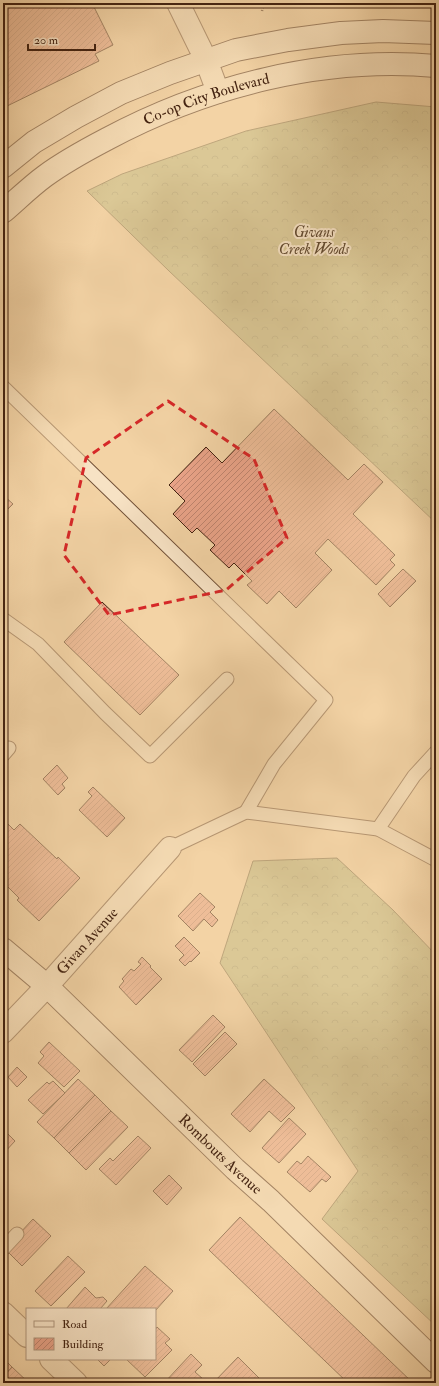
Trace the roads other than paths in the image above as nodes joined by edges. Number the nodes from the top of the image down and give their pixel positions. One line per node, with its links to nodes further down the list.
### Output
1 (178, 3): 3 (street)
2 (436, 33): 3 (street)
3 (206, 60): 5 (street); 6 (street)
4 (436, 66): 5 (street, Co-op City Boulevard)
5 (218, 92): 7 (street, Co-op City Boulevard)
6 (3, 167)
7 (3, 212)
8 (3, 387): 12 (lane)
9 (3, 619): 10 (lane)
10 (228, 679)
11 (436, 752): 13 (lane)
12 (246, 812): 13 (lane); 14 (lane)
13 (378, 829): 15 (lane)
14 (170, 848): 17 (street, Givan Avenue)
15 (436, 860)
16 (3, 949): 17 (street, Rombouts Avenue)
17 (47, 986): 18 (street, Givan Avenue); 24 (street, Rombouts Avenue)
18 (3, 1032)
19 (17, 1234): 20 (lane)
20 (3, 1249)
21 (3, 1313): 22 (street)
22 (26, 1335)
23 (52, 1360): 25 (street)
24 (436, 1362)
25 (76, 1383)

